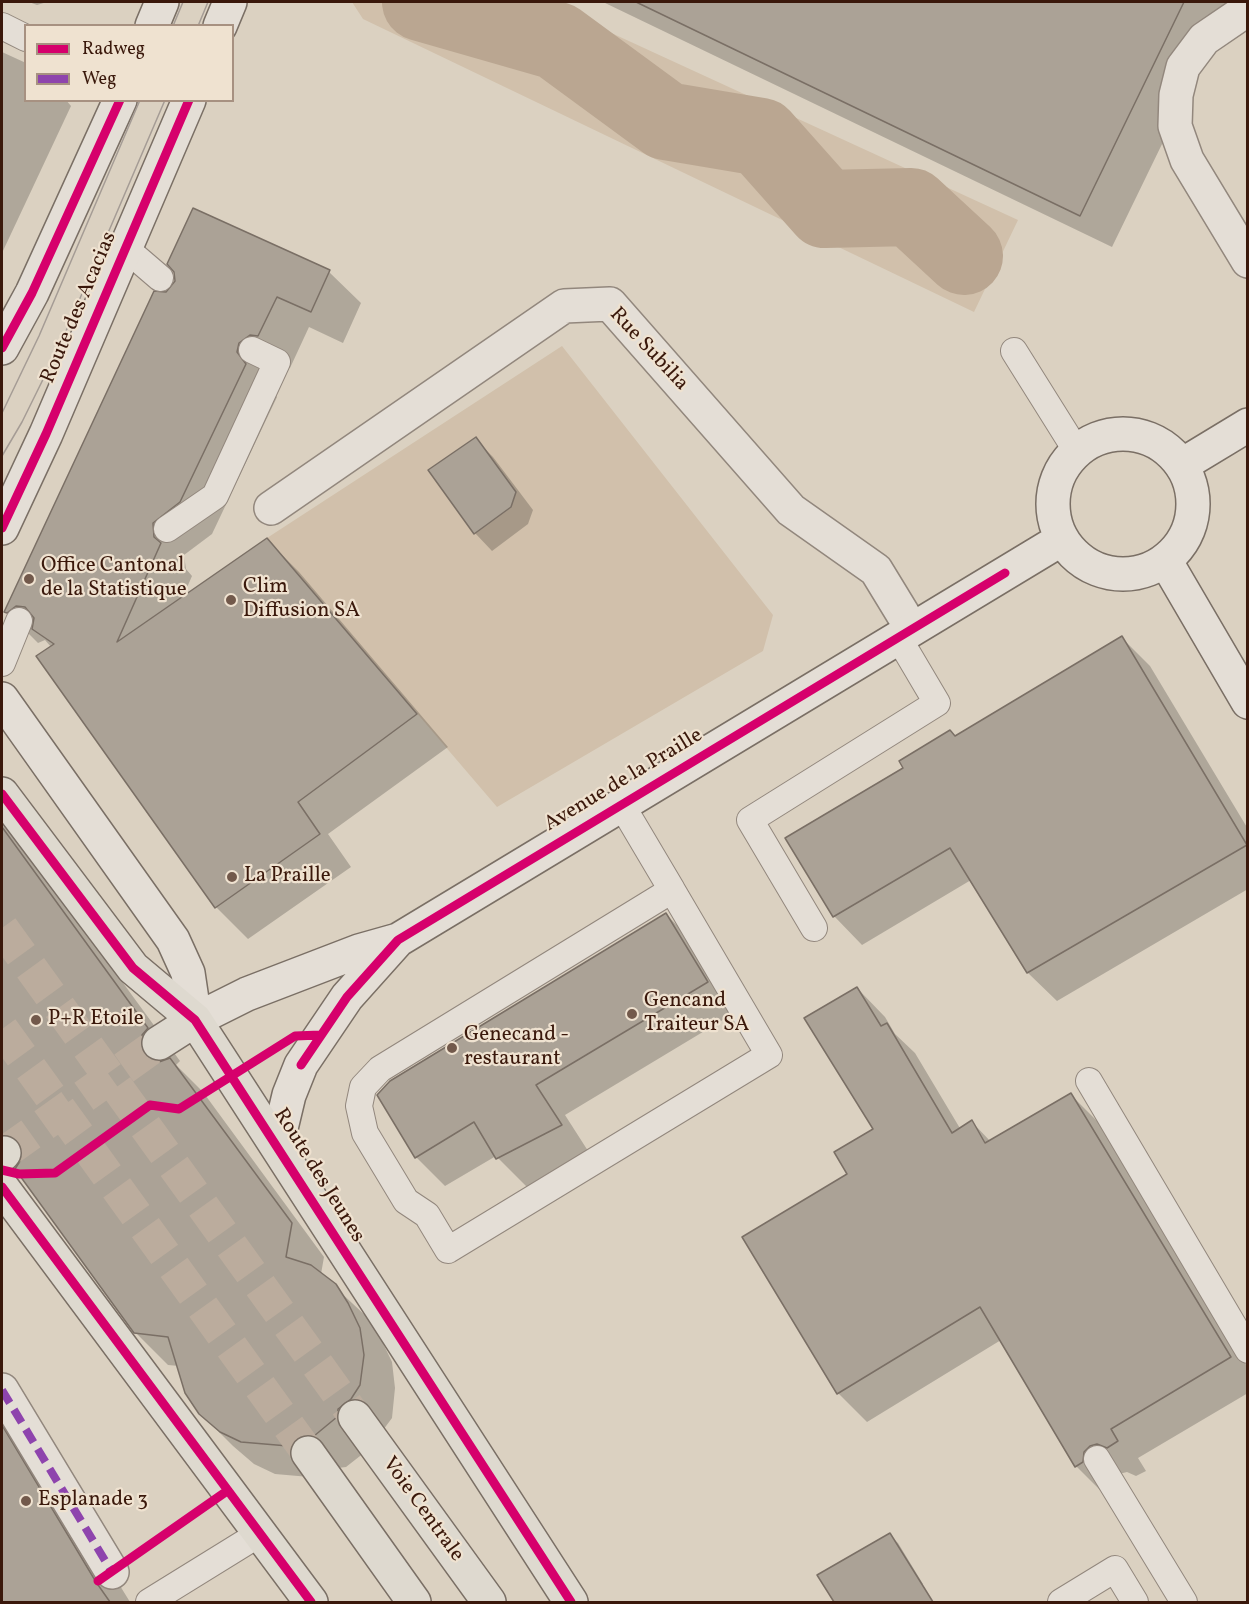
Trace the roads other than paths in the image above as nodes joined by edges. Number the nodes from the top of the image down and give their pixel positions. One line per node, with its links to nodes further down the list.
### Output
1 (162, 2): 4 (street)
2 (230, 2): 5 (street)
3 (1248, 9): 11 (street)
4 (153, 24)
5 (221, 24)
6 (2, 26): 7 (lane)
7 (24, 37)
8 (119, 102): 13 (street)
9 (188, 102): 10 (street, Route des Acacias)
10 (125, 248): 12 (lane); 20 (street, Route des Acacias)
11 (1248, 261)
12 (160, 278)
13 (2, 348)
14 (252, 350): 21 (lane)
15 (1014, 351): 17 (lane)
16 (1248, 425): 18 (street)
17 (1076, 450): 18 (street); 22 (street)
18 (1182, 465): 23 (street)
19 (271, 508): 25 (street, Rue Subilia)
20 (2, 528)
21 (167, 529)
22 (1062, 539): 23 (street); 25 (street, Avenue de la Praille)
23 (1165, 560): 28 (street)
24 (19, 621): 26 (lane)
25 (905, 633): 30 (street, Avenue de la Praille); 32 (lane)
26 (2, 663)
27 (2, 699): 34 (street)
28 (1248, 702)
29 (2, 794): 34 (main road, Route des Jeunes)
30 (621, 804): 31 (lane); 33 (street, Avenue de la Praille)
31 (672, 890): 31 (lane)
32 (814, 928)
33 (398, 940): 34 (street, Avenue de la Praille); 37 (street, Avenue de la Praille)
34 (195, 1020): 35 (main road); 37 (main road, Route des Jeunes)
35 (159, 1043)
36 (1089, 1081): 39 (lane)
37 (277, 1145): 50 (main road, Route des Jeunes)
38 (2, 1186): 44 (main road)
39 (1248, 1350)
40 (2, 1390): 45 (street)
41 (355, 1417): 49 (main road, Voie Centrale)
42 (308, 1453): 48 (main road)
43 (1097, 1459): 53 (lane)
44 (259, 1534): 46 (lane); 47 (main road)
45 (112, 1572)
46 (149, 1602)
47 (311, 1602)
48 (414, 1602)
49 (489, 1602)
50 (571, 1602)
51 (1061, 1602): 52 (lane)
52 (1135, 1602)
53 (1184, 1602)

